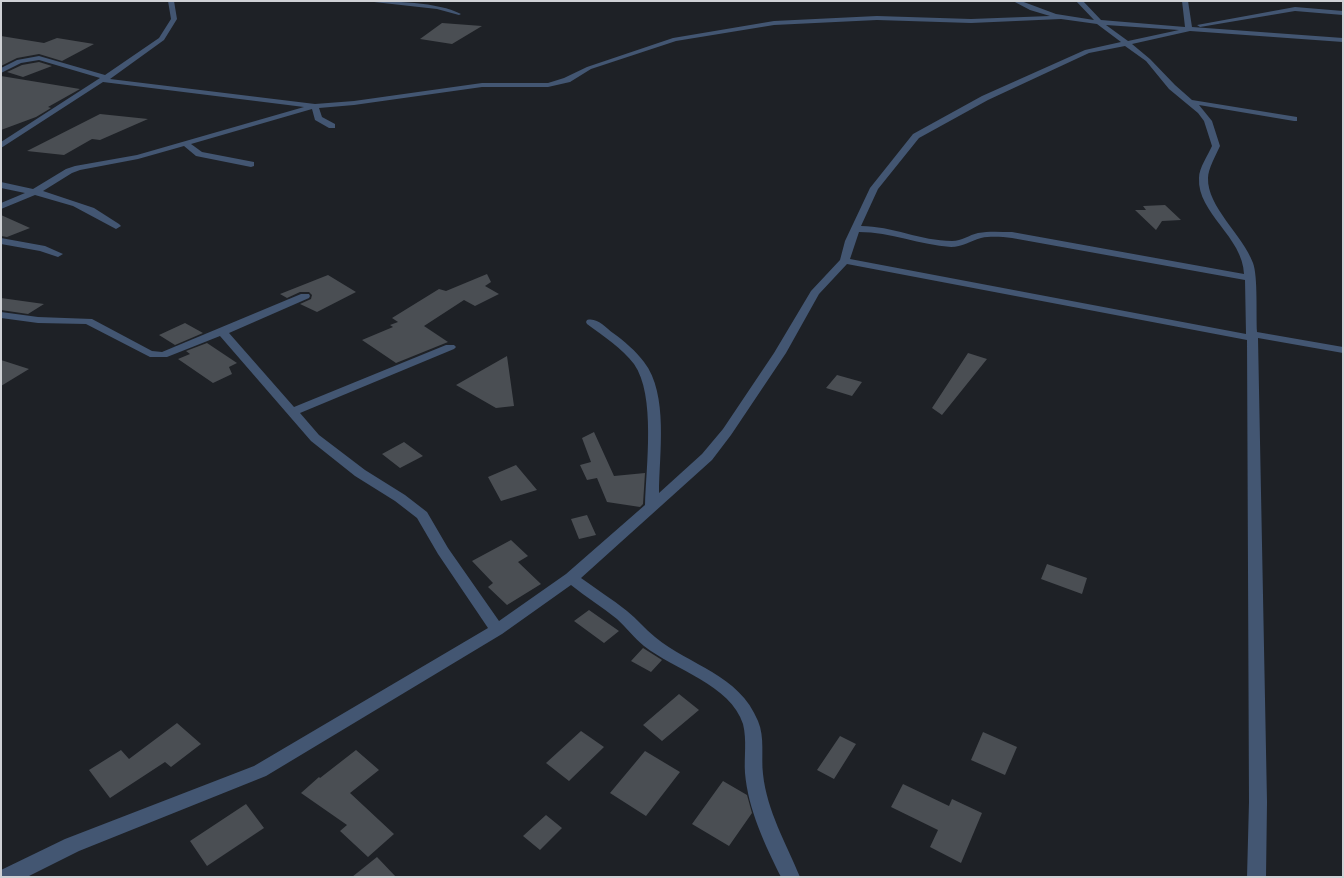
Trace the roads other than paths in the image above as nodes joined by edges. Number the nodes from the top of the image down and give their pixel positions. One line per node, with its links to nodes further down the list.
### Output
1 (171, 1): 14 (street)
2 (367, 1): 7 (lane)
3 (1016, 1): 8 (street)
4 (1078, 1): 9 (street)
5 (1185, 1): 10 (street)
6 (1343, 13): 10 (street)
7 (459, 14)
8 (1058, 18): 9 (street); 16 (street)
9 (1100, 23): 10 (street); 12 (street)
10 (1188, 28): 11 (street); 12 (street)
11 (1343, 40)
12 (1127, 44): 15 (street); 26 (street)
13 (1, 71): 14 (street)
14 (104, 79): 16 (street); 20 (street)
15 (1190, 102): 17 (street); 30 (street)
16 (315, 106): 18 (street); 19 (street)
17 (1294, 119)
18 (332, 126)
19 (186, 144): 21 (street); 23 (street)
20 (1, 146)
21 (251, 164)
22 (1, 185): 23 (street)
23 (33, 191): 24 (street); 25 (street)
24 (1, 206)
25 (116, 226)
26 (856, 229): 29 (street); 30 (street)
27 (1, 242): 28 (street)
28 (58, 254)
29 (845, 261): 35 (street); 39 (street)
30 (1250, 278): 35 (street)
31 (305, 296): 34 (street)
32 (1, 316): 34 (street)
33 (591, 322): 39 (street)
34 (222, 332): 38 (street)
35 (1252, 336): 37 (street); 44 (street)
36 (450, 347): 38 (street)
37 (1343, 350)
38 (292, 412): 41 (street)
39 (652, 507): 40 (street)
40 (571, 578): 41 (street); 43 (street)
41 (497, 630): 42 (street)
42 (7, 877)
43 (791, 877)
44 (1256, 877)

